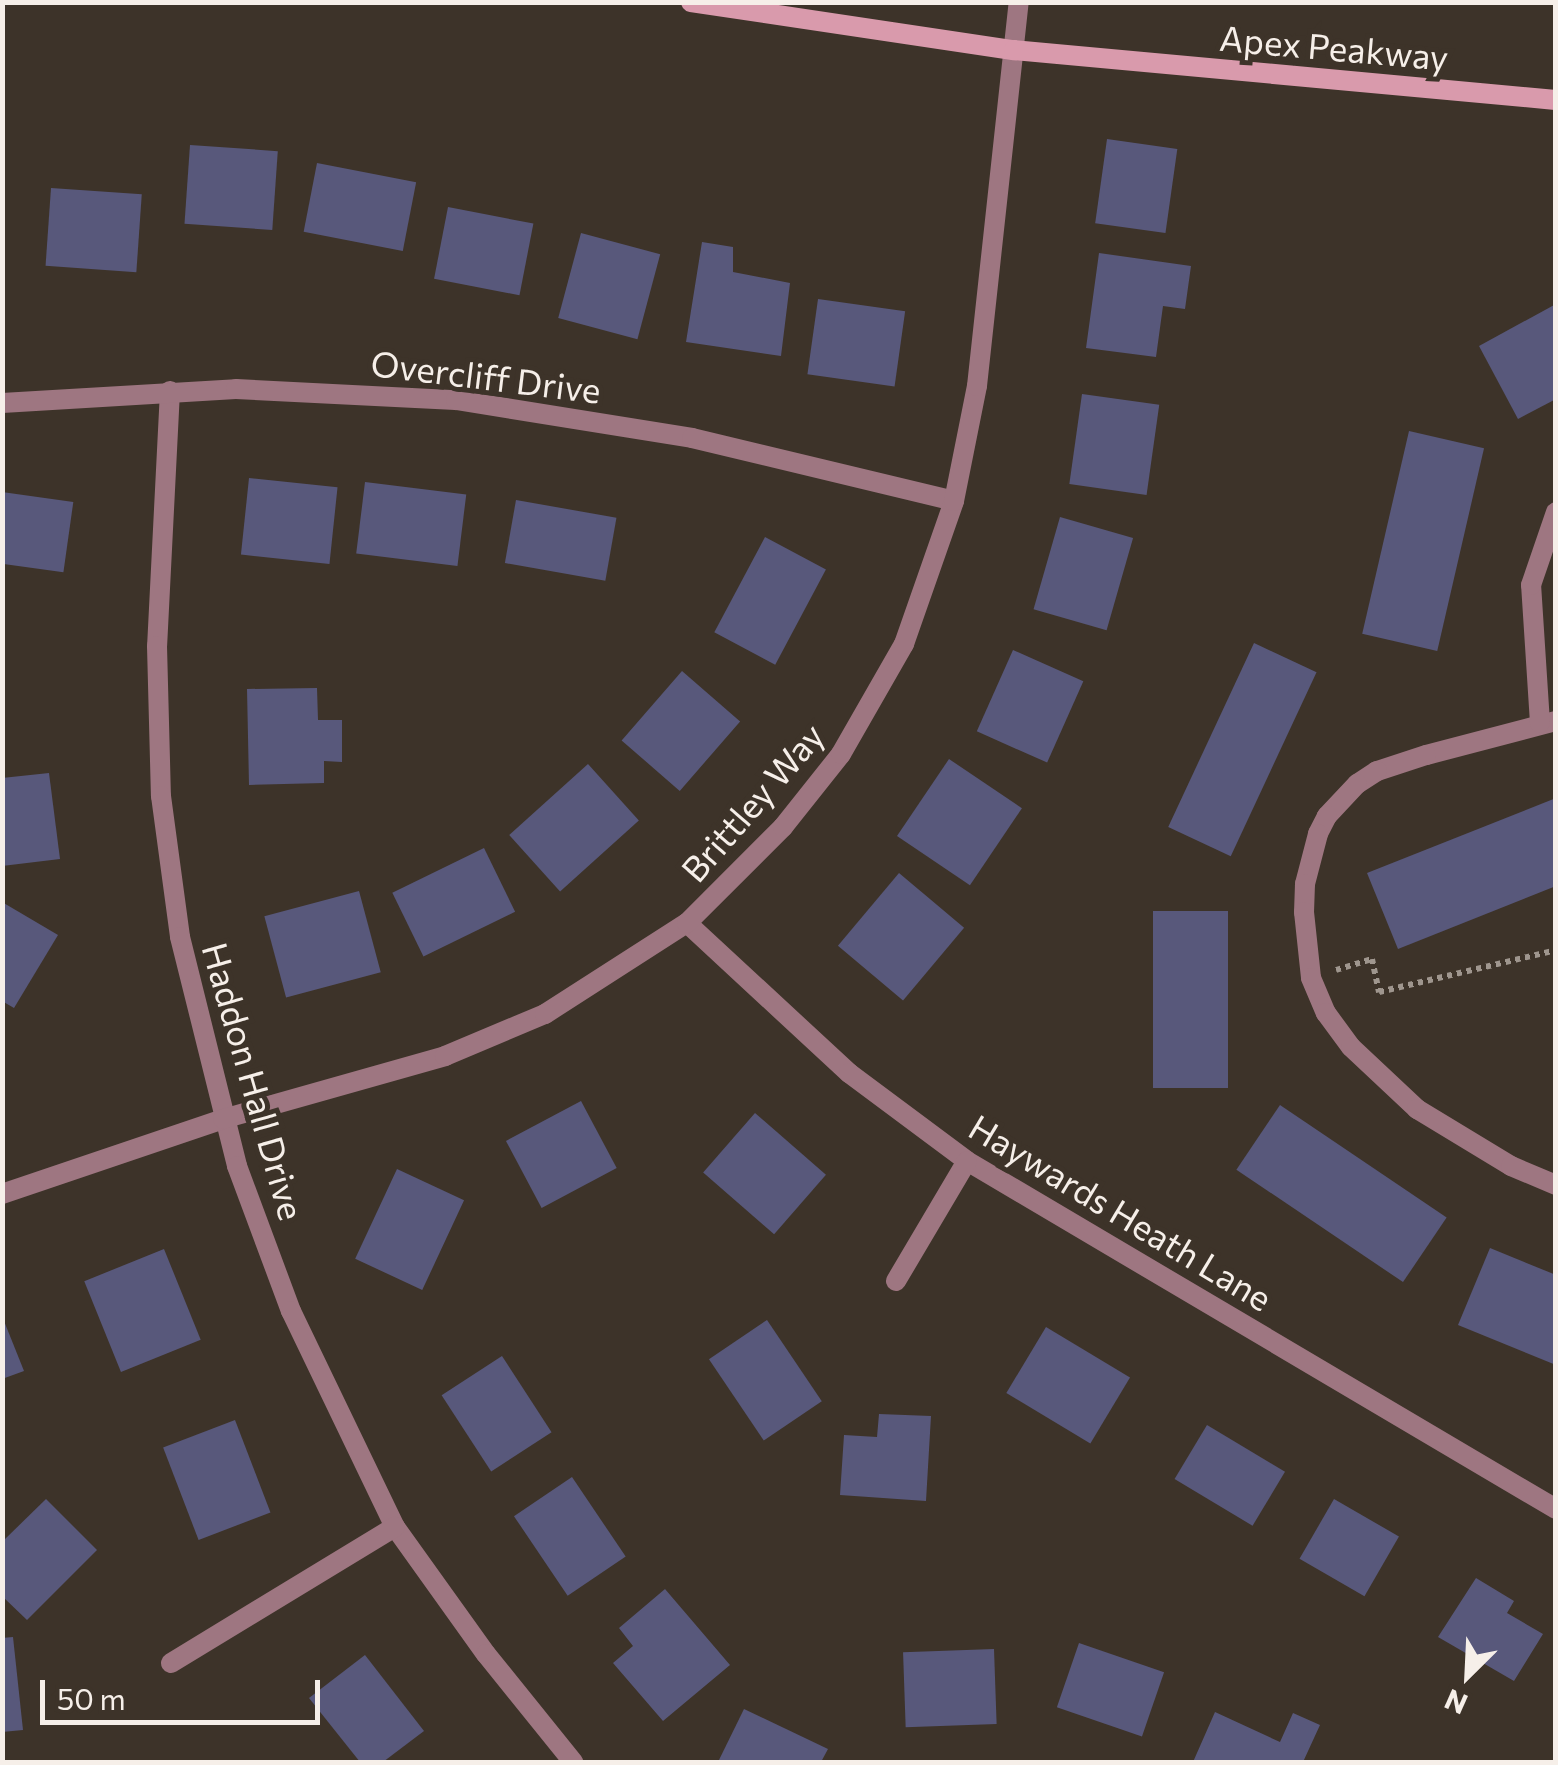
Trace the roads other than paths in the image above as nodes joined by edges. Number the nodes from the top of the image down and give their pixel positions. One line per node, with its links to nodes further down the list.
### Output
1 (691, 2): 3 (main road, Apex Peakway)
2 (1019, 2): 3 (street, Brittley Way)
3 (1014, 50): 4 (main road, Apex Peakway); 7 (street, Brittley Way)
4 (1556, 100)
5 (170, 391): 6 (street, Overcliff Drive); 7 (street, Overcliff Drive); 11 (street, Haddon Hall Drive)
6 (2, 403)
7 (954, 501): 10 (street, Brittley Way)
8 (1556, 512): 9 (street)
9 (1548, 722): 13 (street)
10 (687, 923): 11 (street, Brittley Way); 12 (street, Haywards Heath Lane)
11 (223, 1119): 14 (street, Brittley Way); 17 (street, Haddon Hall Drive)
12 (967, 1161): 15 (street); 16 (street, Haywards Heath Lane)
13 (1556, 1185)
14 (2, 1194)
15 (896, 1282)
16 (1556, 1509)
17 (395, 1527): 18 (street); 19 (street, Haddon Hall Drive)
18 (170, 1663)
19 (573, 1762)

